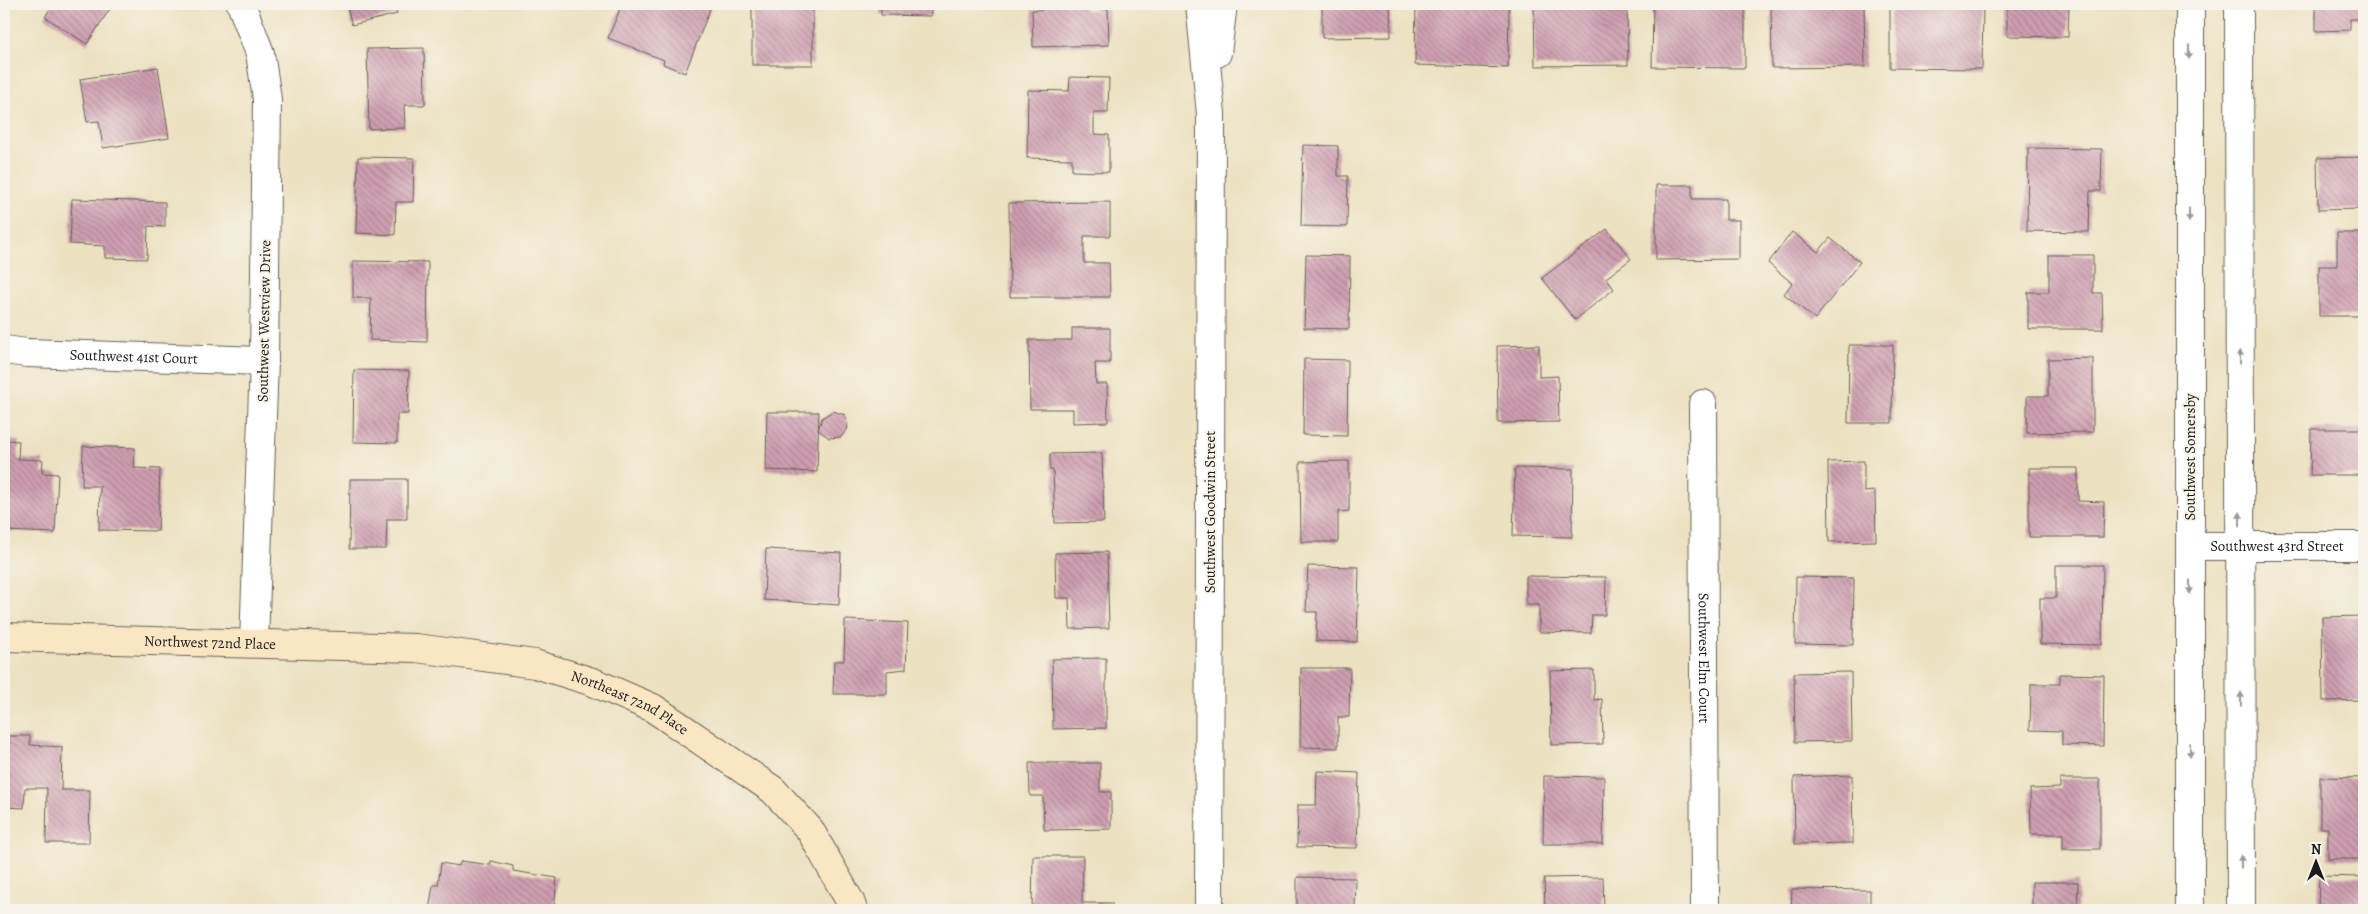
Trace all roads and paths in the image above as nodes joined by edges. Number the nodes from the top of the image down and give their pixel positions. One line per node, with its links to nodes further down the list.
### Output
1 (241, 4): 8 (street, Southwest Westview Drive)
2 (1200, 4): 6 (street, Southwest Goodwin Street)
3 (1223, 4): 6 (street, Southwest Goodwin Street)
4 (2190, 4): 10 (street, Southwest Somersby, one-way to 10)
5 (2239, 4): 11 (street, one-way to 5)
6 (1211, 114): 17 (street, Southwest Goodwin Street)
7 (4, 350): 8 (street, Southwest 41st Court)
8 (264, 361): 14 (street, Southwest Westview Drive)
9 (1703, 404): 18 (street, Southwest Elm Court)
10 (2190, 546): 11 (street, Southwest 43rd Street); 19 (street, Southwest Somersby, one-way to 19)
11 (2240, 546): 12 (street, Southwest 43rd Street); 20 (street, one-way to 11)
12 (2364, 546)
13 (4, 636): 14 (street, Northwest 72nd Place)
14 (254, 643): 15 (street, Northwest 72nd Place)
15 (416, 648): 16 (street, Northeast 72nd Place)
16 (853, 910)
17 (1209, 910)
18 (1704, 910)
19 (2190, 910)
20 (2241, 910)

